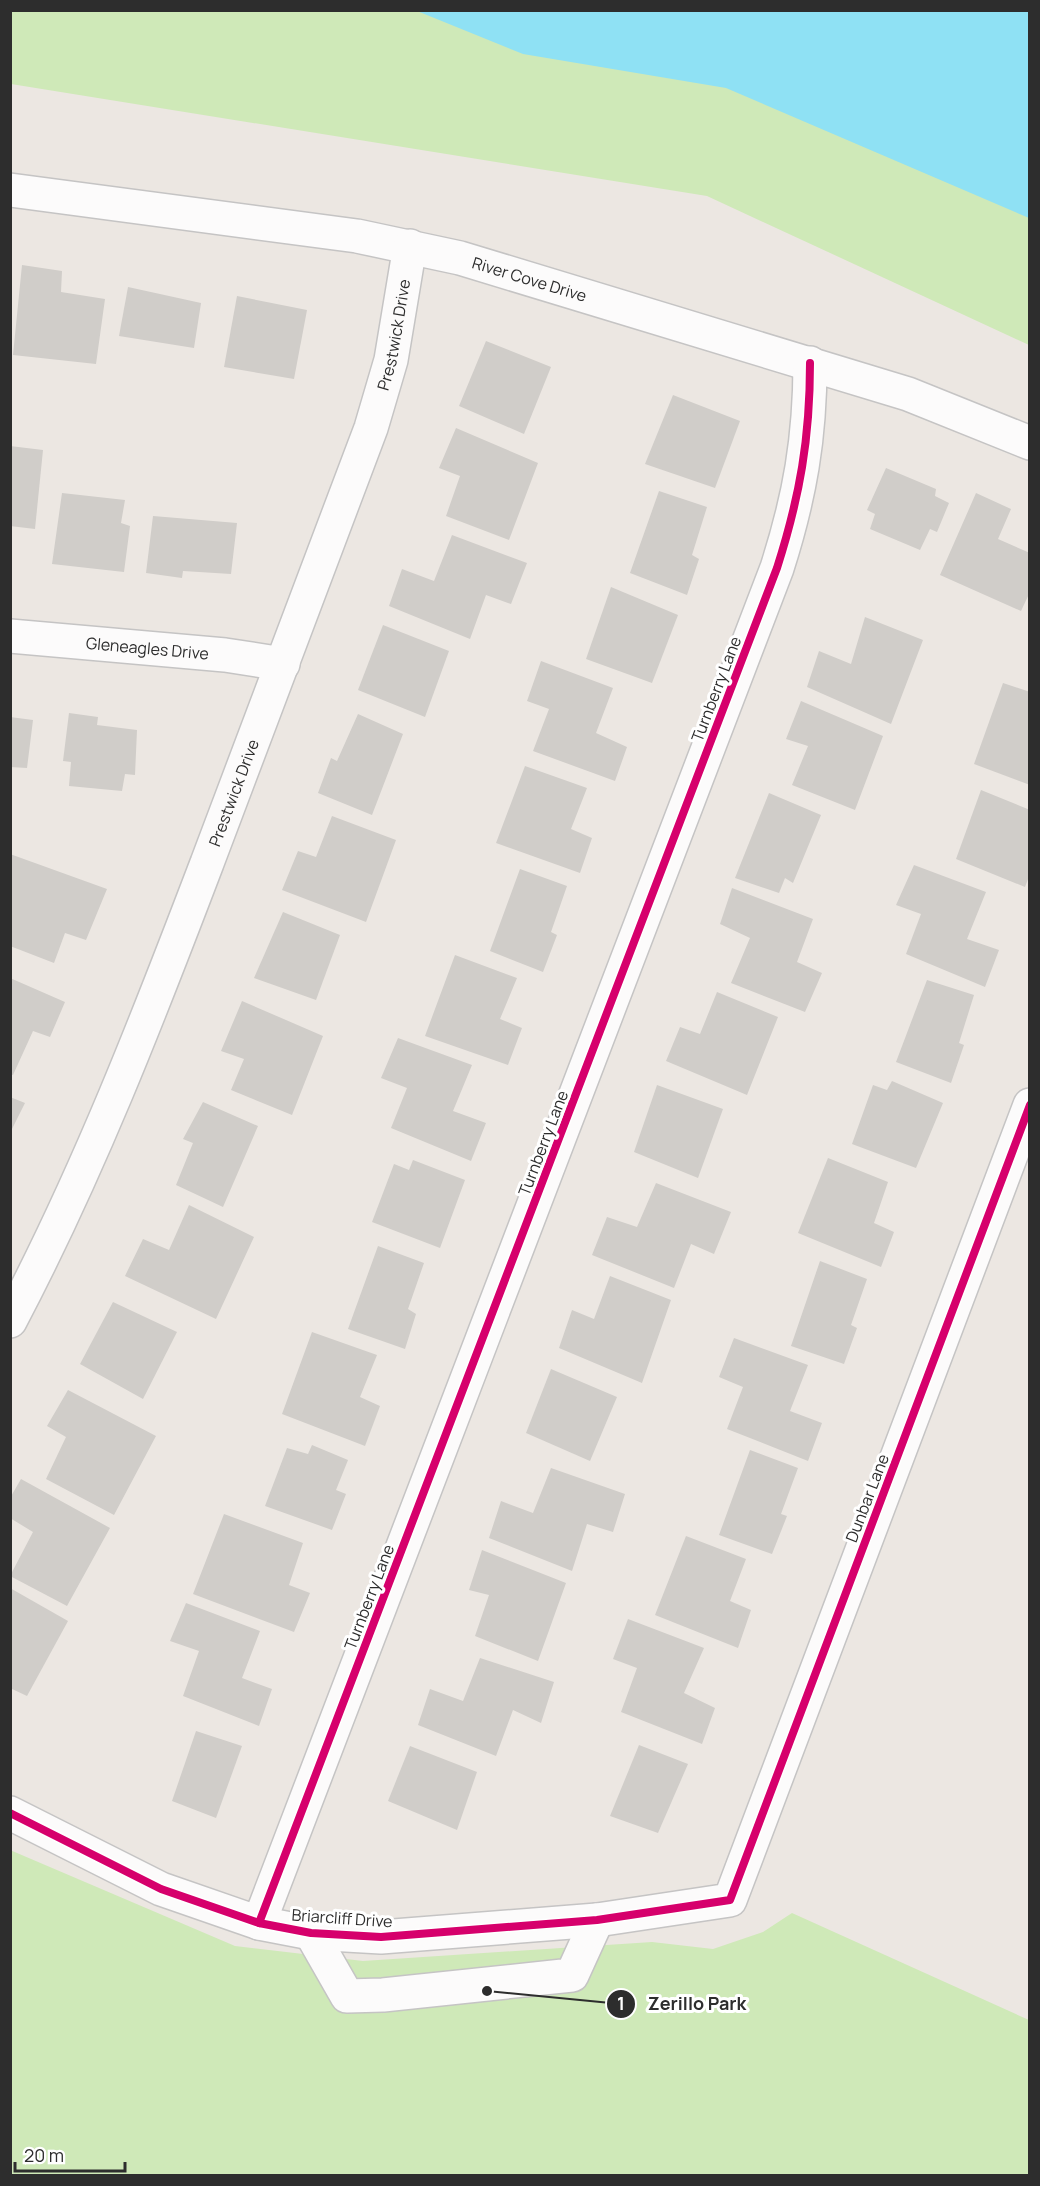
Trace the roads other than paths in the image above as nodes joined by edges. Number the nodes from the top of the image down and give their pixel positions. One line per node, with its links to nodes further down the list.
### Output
1 (10, 190): 2 (street, River Cove Drive)
2 (410, 246): 3 (street, River Cove Drive); 6 (street, Prestwick Drive)
3 (810, 363): 4 (street, River Cove Drive); 12 (street, Turnberry Lane)
4 (1029, 443)
5 (10, 636): 6 (street, Gleneagles Drive)
6 (283, 664): 8 (street, Prestwick Drive)
7 (1029, 1105): 10 (street, Dunbar Lane)
8 (10, 1321)
9 (10, 1813): 12 (street, Briarcliff Drive)
10 (730, 1900): 11 (street, Briarcliff Drive)
11 (597, 1920): 13 (street, Briarcliff Drive); 13 (street)
12 (259, 1923): 13 (street, Briarcliff Drive)
13 (311, 1933)

